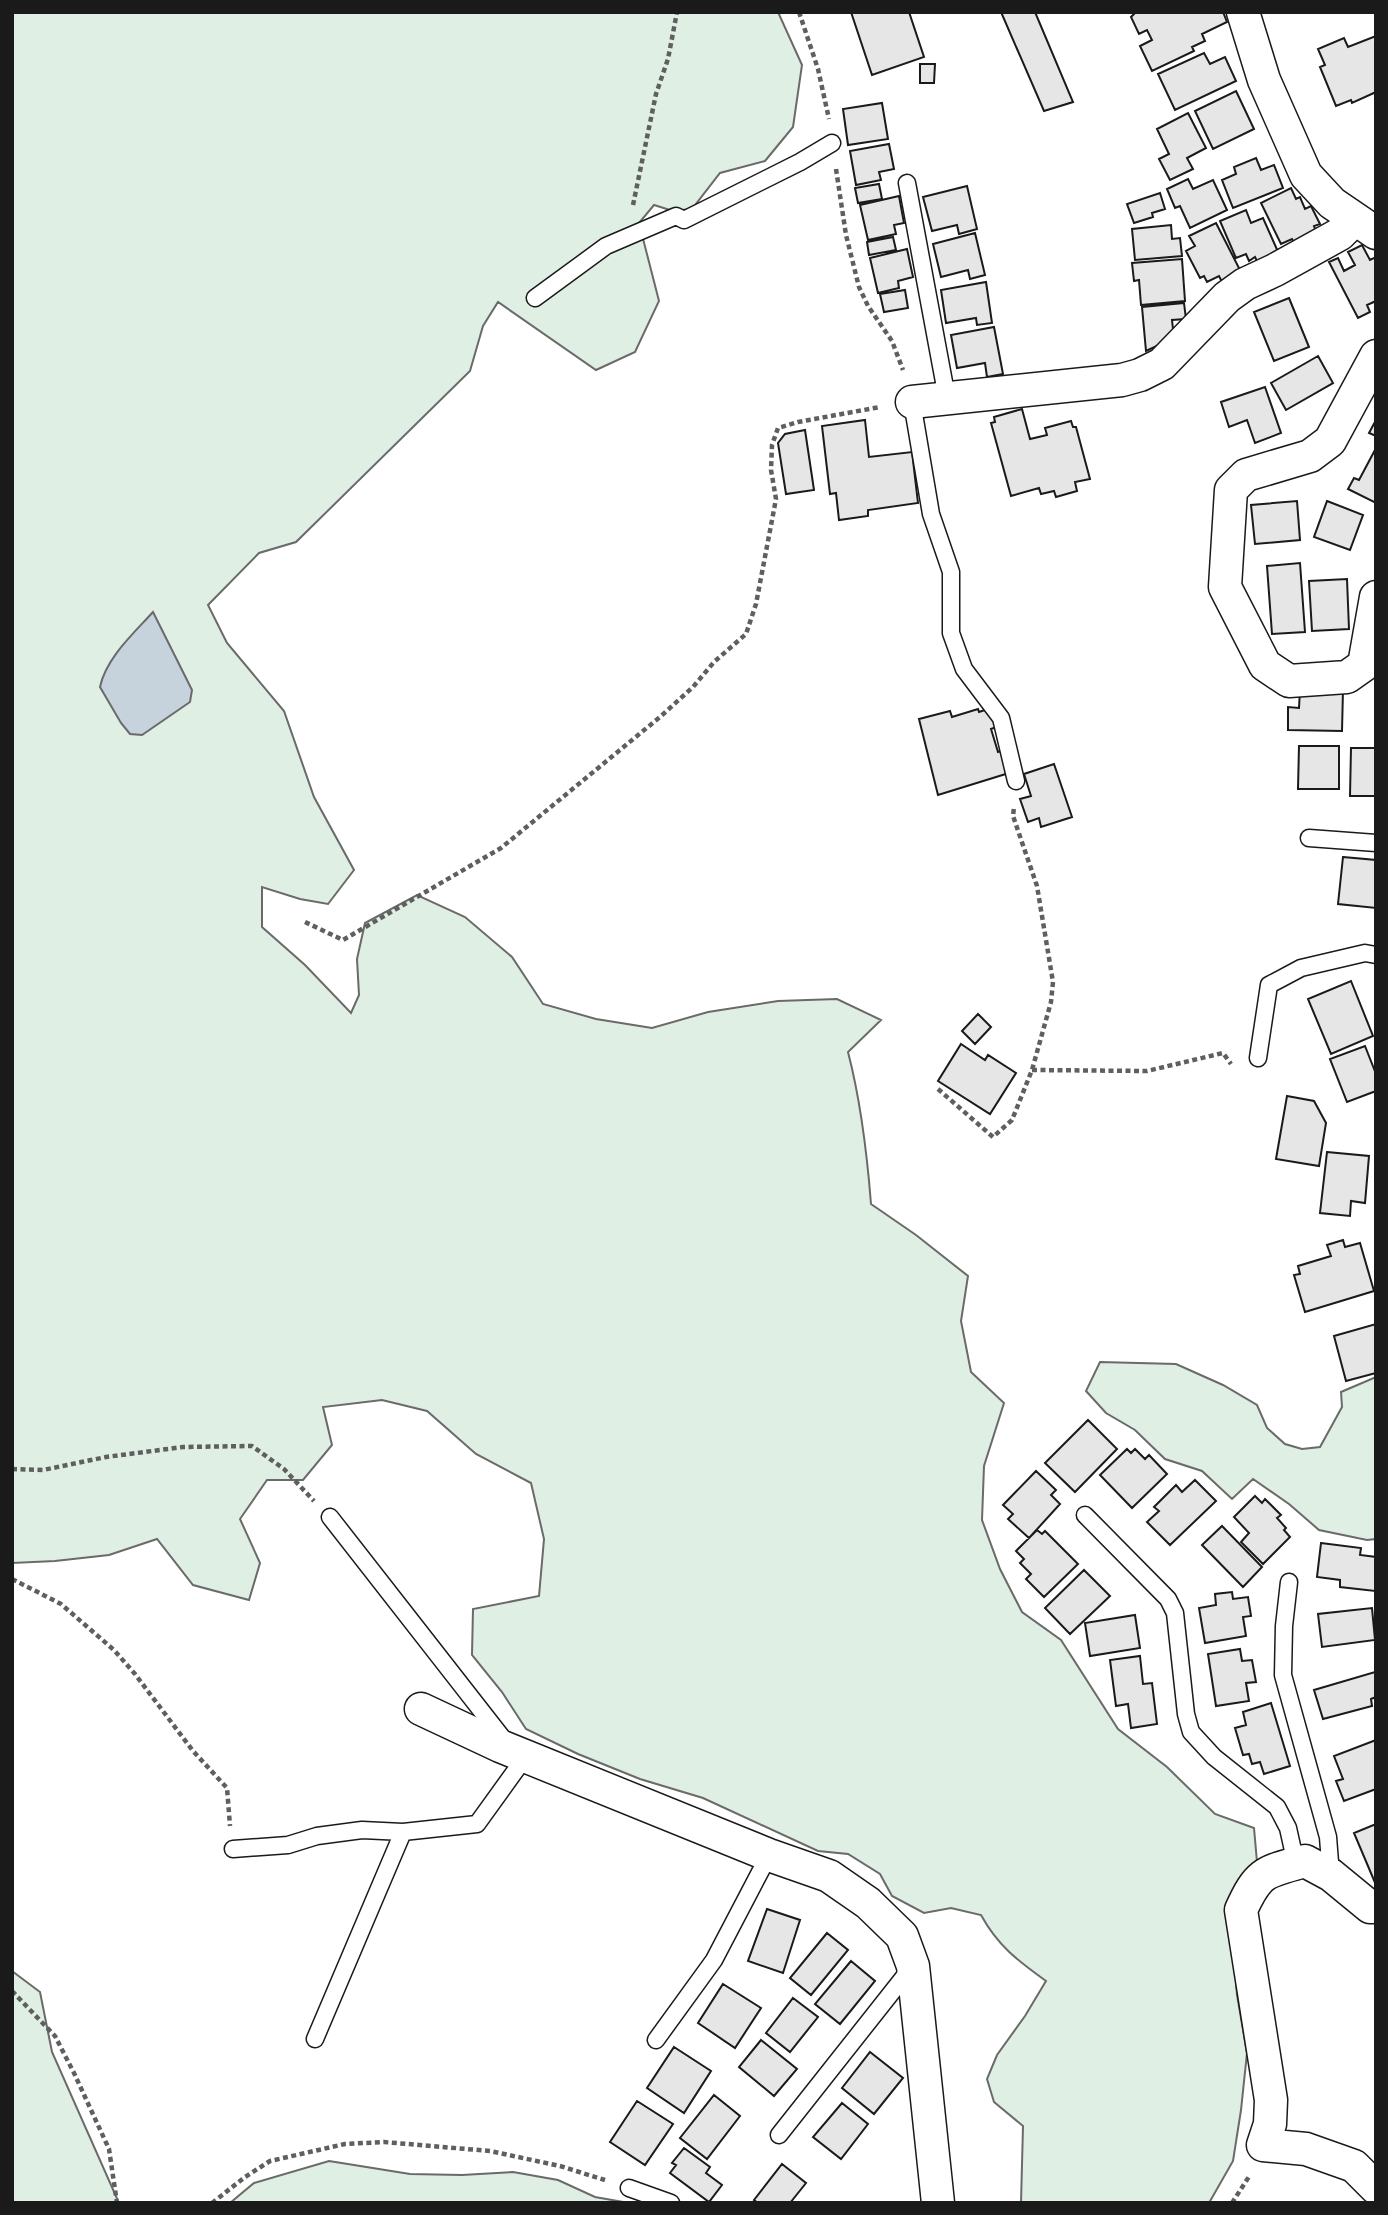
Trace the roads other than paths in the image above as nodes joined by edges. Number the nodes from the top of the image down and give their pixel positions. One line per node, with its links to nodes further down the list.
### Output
1 (1243, 12): 4 (street)
2 (832, 143): 5 (lane)
3 (907, 183): 7 (lane)
4 (1365, 226): 7 (street)
5 (535, 298)
6 (1376, 356): 9 (street)
7 (947, 398): 8 (street)
8 (912, 401): 10 (lane)
9 (1376, 597)
10 (1016, 781)
11 (1309, 838): 12 (lane)
12 (1376, 843)
13 (1376, 955): 14 (lane)
14 (1258, 1058)
15 (1085, 1515): 23 (lane)
16 (330, 1517): 19 (lane)
17 (1289, 1582): 24 (lane)
18 (421, 1709): 19 (street)
19 (519, 1753): 20 (lane); 22 (street)
20 (403, 1832): 21 (lane); 27 (lane)
21 (233, 1849)
22 (769, 1854): 26 (street); 28 (lane)
23 (1296, 1864): 24 (street); 31 (street)
24 (1331, 1875): 25 (street)
25 (1376, 1907)
26 (913, 1966): 29 (lane); 33 (street)
27 (315, 2039)
28 (656, 2040)
29 (779, 2135)
30 (629, 2188): 32 (lane)
31 (1376, 2188)
32 (671, 2203)
33 (938, 2203)

